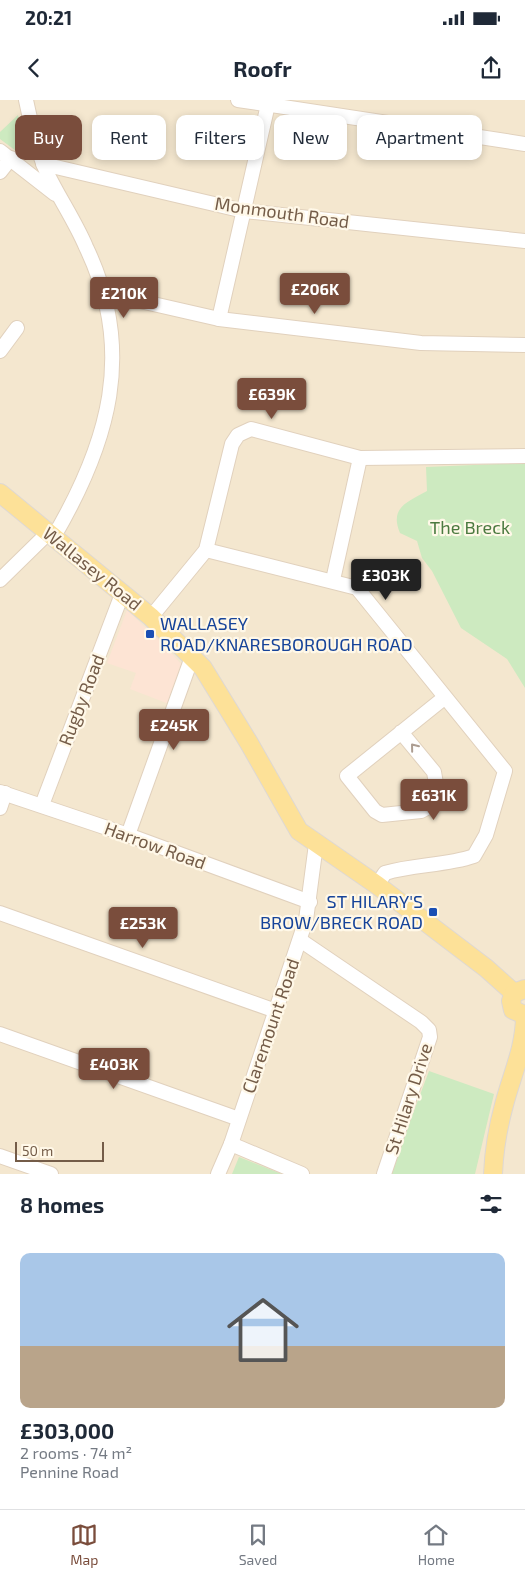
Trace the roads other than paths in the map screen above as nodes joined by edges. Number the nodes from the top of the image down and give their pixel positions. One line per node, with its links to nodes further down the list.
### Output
1 (26, 100): 6 (street)
2 (238, 100): 3 (street)
3 (269, 103): 4 (street); 9 (street)
4 (525, 144)
5 (5, 154): 7 (street); 8 (street)
6 (43, 164): 8 (street); 9 (street, Monmouth Road)
7 (0, 172)
8 (60, 198): 11 (street)
9 (244, 211): 10 (street, Monmouth Road); 12 (street)
10 (525, 241)
11 (105, 292): 12 (street); 19 (street)
12 (219, 319): 14 (street)
13 (17, 328): 15 (street)
14 (525, 345)
15 (0, 351)
16 (525, 456): 17 (street)
17 (360, 458): 20 (street); 22 (street)
18 (0, 493): 19 (main road, Wallasey Road)
19 (50, 536): 21 (street); 23 (main road, Wallasey Road)
20 (206, 550): 22 (street); 24 (street)
21 (0, 580)
22 (332, 580): 26 (street)
23 (122, 594): 24 (main road, Wallasey Road); 29 (street, Rugby Road)
24 (151, 617): 25 (main road, Wallasey Road)
25 (192, 656): 31 (street); 32 (main road, Wallasey Road)
26 (444, 698): 27 (street); 33 (street)
27 (402, 732): 27 (street, one-way to 27)
28 (3, 792): 29 (street, Harrow Road); 30 (street)
29 (42, 805): 31 (street, Harrow Road)
30 (0, 808)
31 (128, 836): 34 (street, Harrow Road)
32 (316, 844): 33 (main road, Wallasey Road); 34 (street, Claremount Road)
33 (378, 885): 37 (main road, Wallasey Road)
34 (310, 902): 36 (street, Claremount Road)
35 (0, 913): 38 (street)
36 (300, 940): 38 (street, Claremount Road); 47 (street, St Hilary Drive)
37 (520, 991): 39 (main road)
38 (276, 1012): 41 (street, Claremount Road)
39 (525, 1015): 48 (main road)
40 (0, 1034): 41 (street)
41 (238, 1120): 42 (street, Claremount Road)
42 (231, 1144): 45 (street, Claremount Road); 46 (street)
43 (0, 1156): 44 (street)
44 (51, 1174)
45 (218, 1174)
46 (302, 1174)
47 (384, 1174)
48 (494, 1174)

